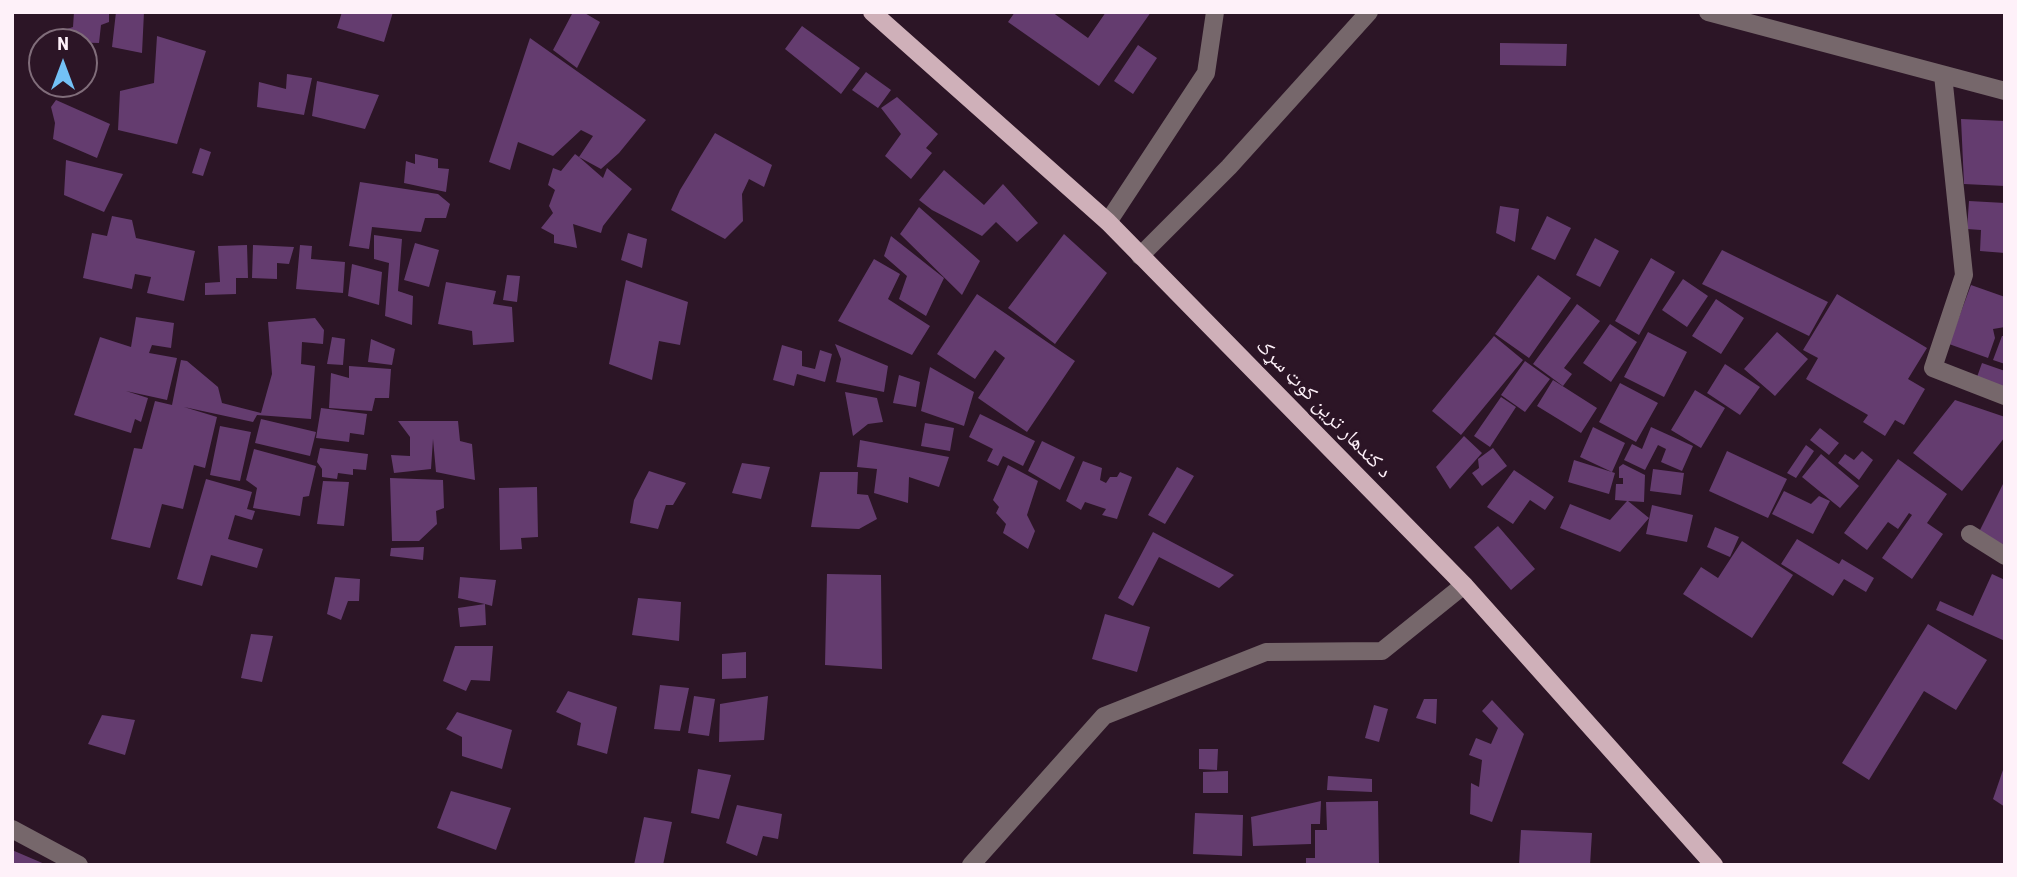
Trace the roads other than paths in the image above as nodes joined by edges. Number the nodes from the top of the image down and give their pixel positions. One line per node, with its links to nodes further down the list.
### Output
1 (872, 12): 7 (main road, د کندهار ترين کوټ سړک)
2 (1215, 12): 7 (street)
3 (1369, 12): 8 (street)
4 (1708, 12): 5 (street)
5 (1943, 75): 6 (street); 9 (street)
6 (2005, 91)
7 (1108, 222): 8 (main road, د کندهار ترين کوټ سړک)
8 (1140, 256): 12 (main road, د کندهار ترين کوټ سړک)
9 (2005, 396)
10 (1970, 534): 11 (street)
11 (2005, 556)
12 (1464, 585): 15 (street); 16 (main road, د کندهار ترين کوټ سړک)
13 (12, 828): 14 (street)
14 (79, 865)
15 (971, 865)
16 (1714, 865)

